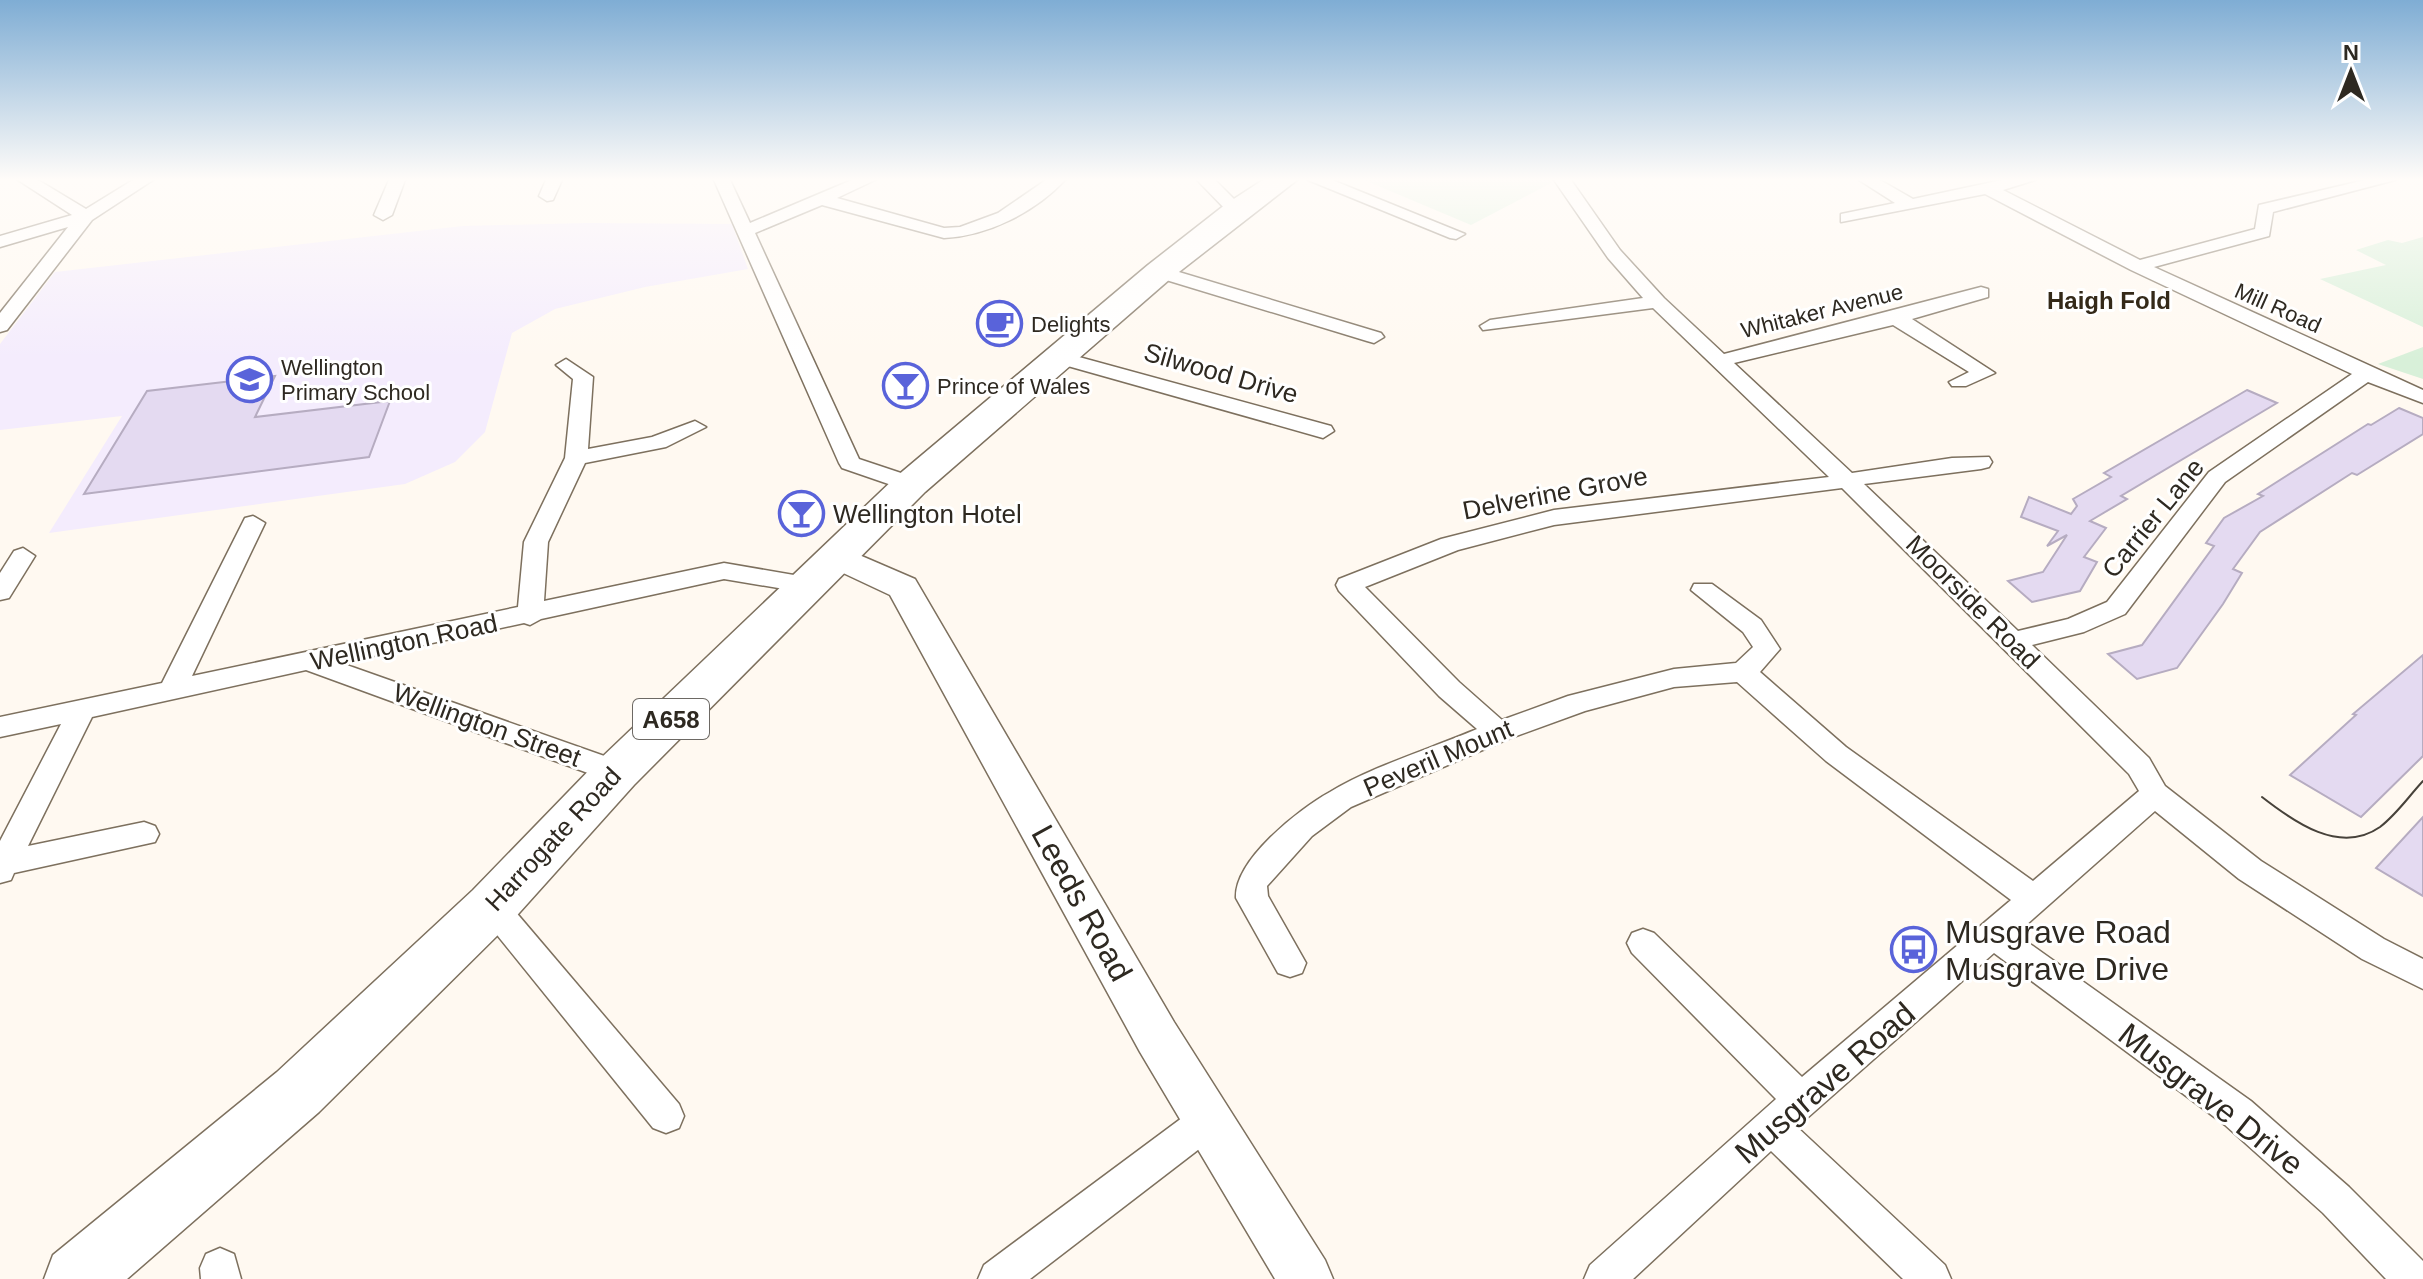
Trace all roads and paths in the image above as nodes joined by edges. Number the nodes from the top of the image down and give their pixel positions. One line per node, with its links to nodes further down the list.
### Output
1 (67, 240): 12 (street)
2 (751, 240): 26 (street)
3 (1185, 240): 8 (highway, Harrogate Road / A658)
4 (1604, 240): 10 (street, Moorside Road)
5 (2086, 240): 7 (street, Mill Road)
6 (2235, 240): 7 (street)
7 (2137, 266): 18 (street, Mill Road)
8 (1159, 272): 14 (street); 15 (highway, Harrogate Road / A658)
9 (1981, 293): 11 (street, Whitaker Avenue)
10 (1657, 302): 13 (street); 16 (street, Moorside Road)
11 (1896, 318): 16 (street, Whitaker Avenue); 19 (street)
12 (0, 326)
13 (1490, 326)
14 (1374, 337)
15 (1057, 357): 22 (street, Silwood Drive); 26 (highway, Harrogate Road / A658)
16 (1719, 361): 25 (street, Moorside Road)
17 (566, 365): 23 (street)
18 (2365, 375): 20 (street, Mill Road); 33 (street, Carrier Lane)
19 (1959, 382)
20 (2423, 397)
21 (695, 427): 23 (street)
22 (1323, 431)
23 (576, 458): 32 (street)
24 (1981, 462): 25 (street)
25 (1845, 479): 33 (street, Moorside Road); 39 (street, Delverine Grove)
26 (911, 484): 29 (highway, Harrogate Road / A658)
27 (253, 523): 36 (street)
28 (23, 556): 31 (street)
29 (822, 570): 32 (street, Wellington Road); 40 (highway, Harrogate Road / A658); 52 (street, Leeds Road)
30 (1703, 590): 35 (street)
31 (0, 592)
32 (530, 616): 34 (street, Wellington Road)
33 (2012, 641): 41 (street, Moorside Road)
34 (311, 662): 36 (street, Wellington Road); 40 (street, Wellington Street)
35 (1743, 672): 39 (street, Peveril Mount); 44 (street)
36 (171, 691): 37 (street, Wellington Road)
37 (81, 712): 38 (street, Wellington Road); 43 (street)
38 (0, 727)
39 (1498, 732): 48 (street, Peveril Mount)
40 (617, 772): 45 (highway, Harrogate Road / A658)
41 (2155, 794): 44 (street, Musgrave Road); 49 (street, Moorside Road)
42 (144, 834): 43 (street)
43 (2, 867)
44 (2032, 898): 46 (street, Musgrave Road)
45 (492, 906): 51 (street); 54 (highway, Harrogate Road / A658)
46 (1995, 936): 50 (street, Musgrave Road); 59 (street, Musgrave Drive)
47 (1643, 943): 50 (street)
48 (1290, 963)
49 (2423, 975)
50 (1802, 1101): 53 (street, Musgrave Road)
51 (666, 1116)
52 (1207, 1121): 55 (street); 56 (street, Leeds Road)
53 (1771, 1127): 57 (street, Musgrave Road); 58 (street)
54 (77, 1279)
55 (998, 1279)
56 (1306, 1279)
57 (1604, 1279)
58 (1931, 1279)
59 (2413, 1279)

